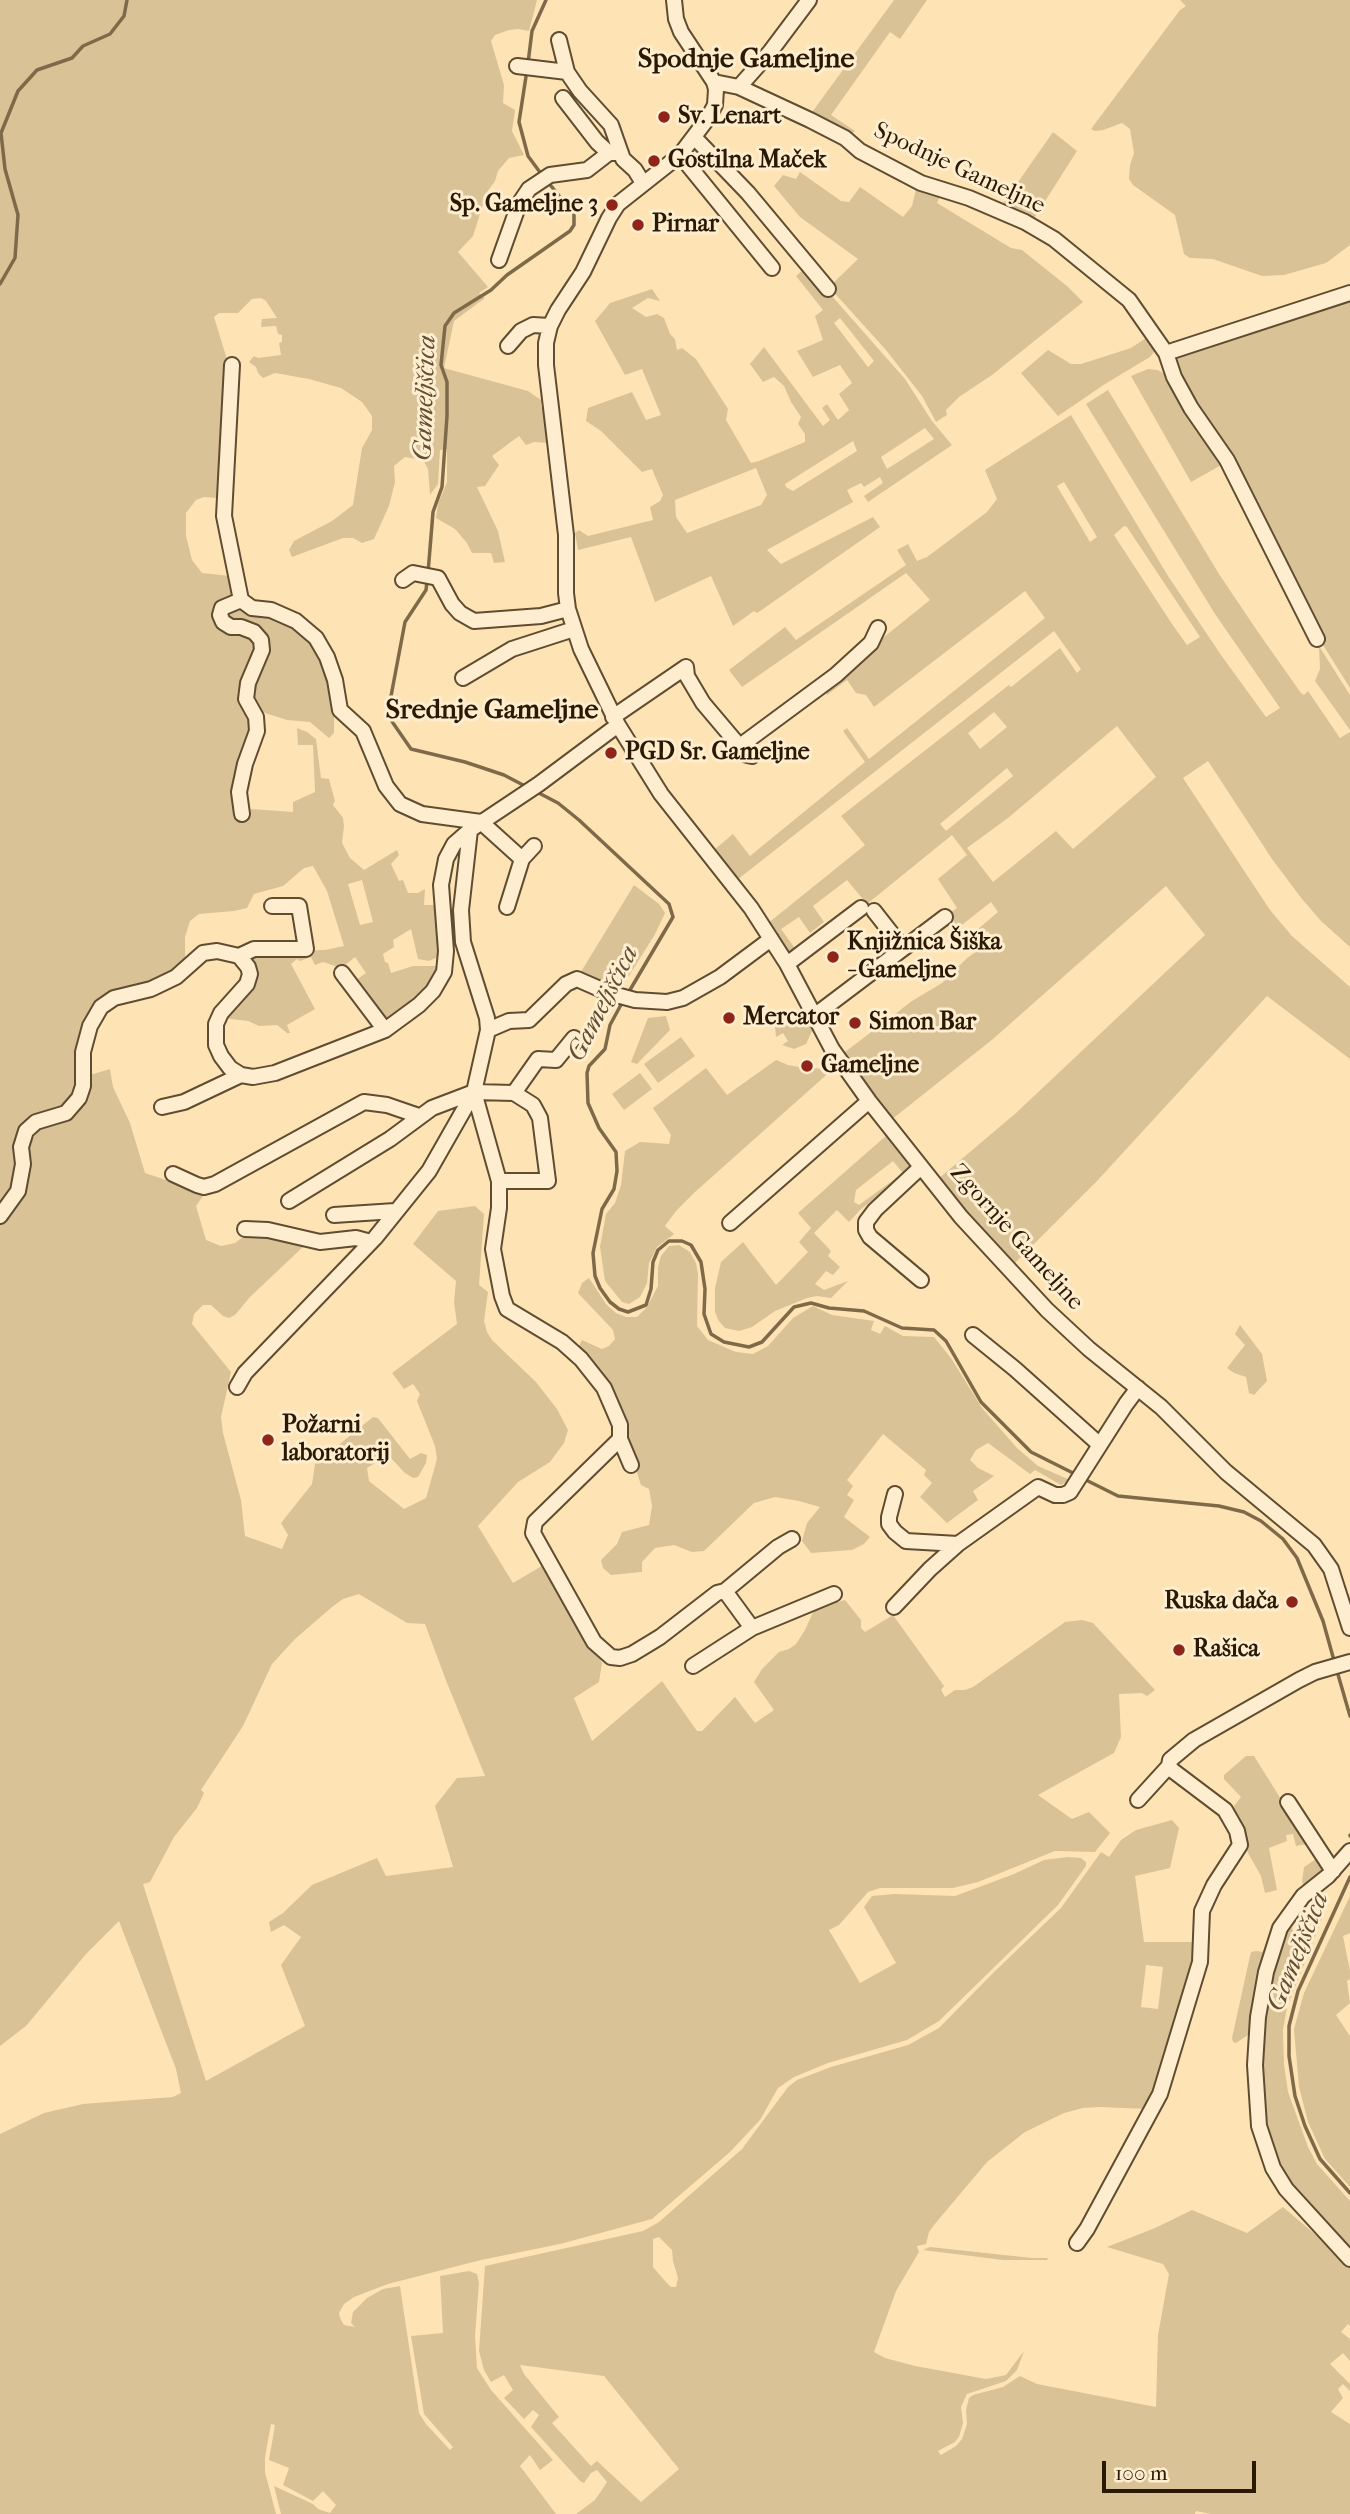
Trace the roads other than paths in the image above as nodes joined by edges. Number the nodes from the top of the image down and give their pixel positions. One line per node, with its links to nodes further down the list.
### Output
1 (674, 0): 6 (street)
2 (809, 0): 7 (street)
3 (559, 40): 5 (street)
4 (524, 67): 5 (street)
5 (567, 72): 10 (street)
6 (714, 82): 7 (street, Spodnje Gameljne); 9 (street)
7 (739, 87): 19 (street, Spodnje Gameljne)
8 (563, 98): 10 (street)
9 (694, 137): 11 (street); 15 (street)
10 (615, 153): 12 (street); 13 (street)
11 (680, 155): 12 (street); 14 (street)
12 (643, 183): 17 (street)
13 (499, 260)
14 (772, 268)
15 (828, 289)
16 (1350, 293): 19 (street)
17 (550, 326): 18 (street); 23 (street)
18 (508, 346)
19 (1166, 352): 26 (street, Spodnje Gameljne)
20 (233, 365): 22 (street)
21 (402, 580): 23 (street)
22 (240, 600): 31 (street); 32 (street)
23 (568, 610): 25 (street)
24 (878, 628): 29 (street)
25 (574, 629): 27 (street); 28 (street)
26 (1318, 639)
27 (463, 678)
28 (616, 721): 29 (street); 32 (street); 38 (street)
29 (740, 746): 30 (street)
30 (752, 756)
31 (242, 814)
32 (475, 826): 34 (street); 44 (street); 45 (street)
33 (534, 846): 34 (street)
34 (522, 859): 36 (street)
35 (272, 906): 40 (street)
36 (507, 907)
37 (945, 917): 39 (street)
38 (771, 939): 41 (street); 45 (street)
39 (903, 948): 41 (street); 43 (street)
40 (239, 956): 47 (street); 59 (street)
41 (787, 964): 43 (street)
42 (342, 973): 44 (street)
43 (814, 1016): 50 (street)
44 (385, 1030): 47 (street)
45 (488, 1030): 48 (street)
46 (574, 1038): 49 (street)
47 (241, 1075): 51 (street)
48 (474, 1093): 49 (street); 52 (street); 55 (street); 57 (street)
49 (514, 1093): 55 (street)
50 (869, 1101): 53 (street); 60 (street)
51 (162, 1107)
52 (419, 1116): 54 (street); 56 (street)
53 (921, 1167): 63 (street, Zgornje Gameljne); 66 (street, Zgornje Gameljne)
54 (173, 1174)
55 (499, 1181): 67 (street)
56 (289, 1201)
57 (395, 1211): 58 (street); 62 (street)
58 (334, 1215)
59 (0, 1216)
60 (730, 1223)
61 (245, 1229): 62 (street)
62 (371, 1242): 65 (street)
63 (920, 1280)
64 (973, 1335): 68 (street)
65 (237, 1387)
66 (1138, 1388): 68 (street); 77 (street, Zgornje Gameljne)
67 (620, 1439): 69 (street); 73 (street)
68 (1100, 1445): 72 (street)
69 (631, 1465)
70 (895, 1494): 72 (street)
71 (792, 1539): 73 (street)
72 (958, 1544): 75 (street)
73 (725, 1591): 76 (street)
74 (834, 1594): 76 (street)
75 (894, 1607)
76 (752, 1628): 79 (street)
77 (1350, 1628)
78 (1346, 1663): 80 (street)
79 (693, 1666)
80 (1169, 1766): 81 (street); 85 (street)
81 (1138, 1800)
82 (1288, 1802): 84 (street)
83 (1348, 1853): 84 (street)
84 (1333, 1871): 86 (street)
85 (1077, 2243)
86 (1350, 2259)

